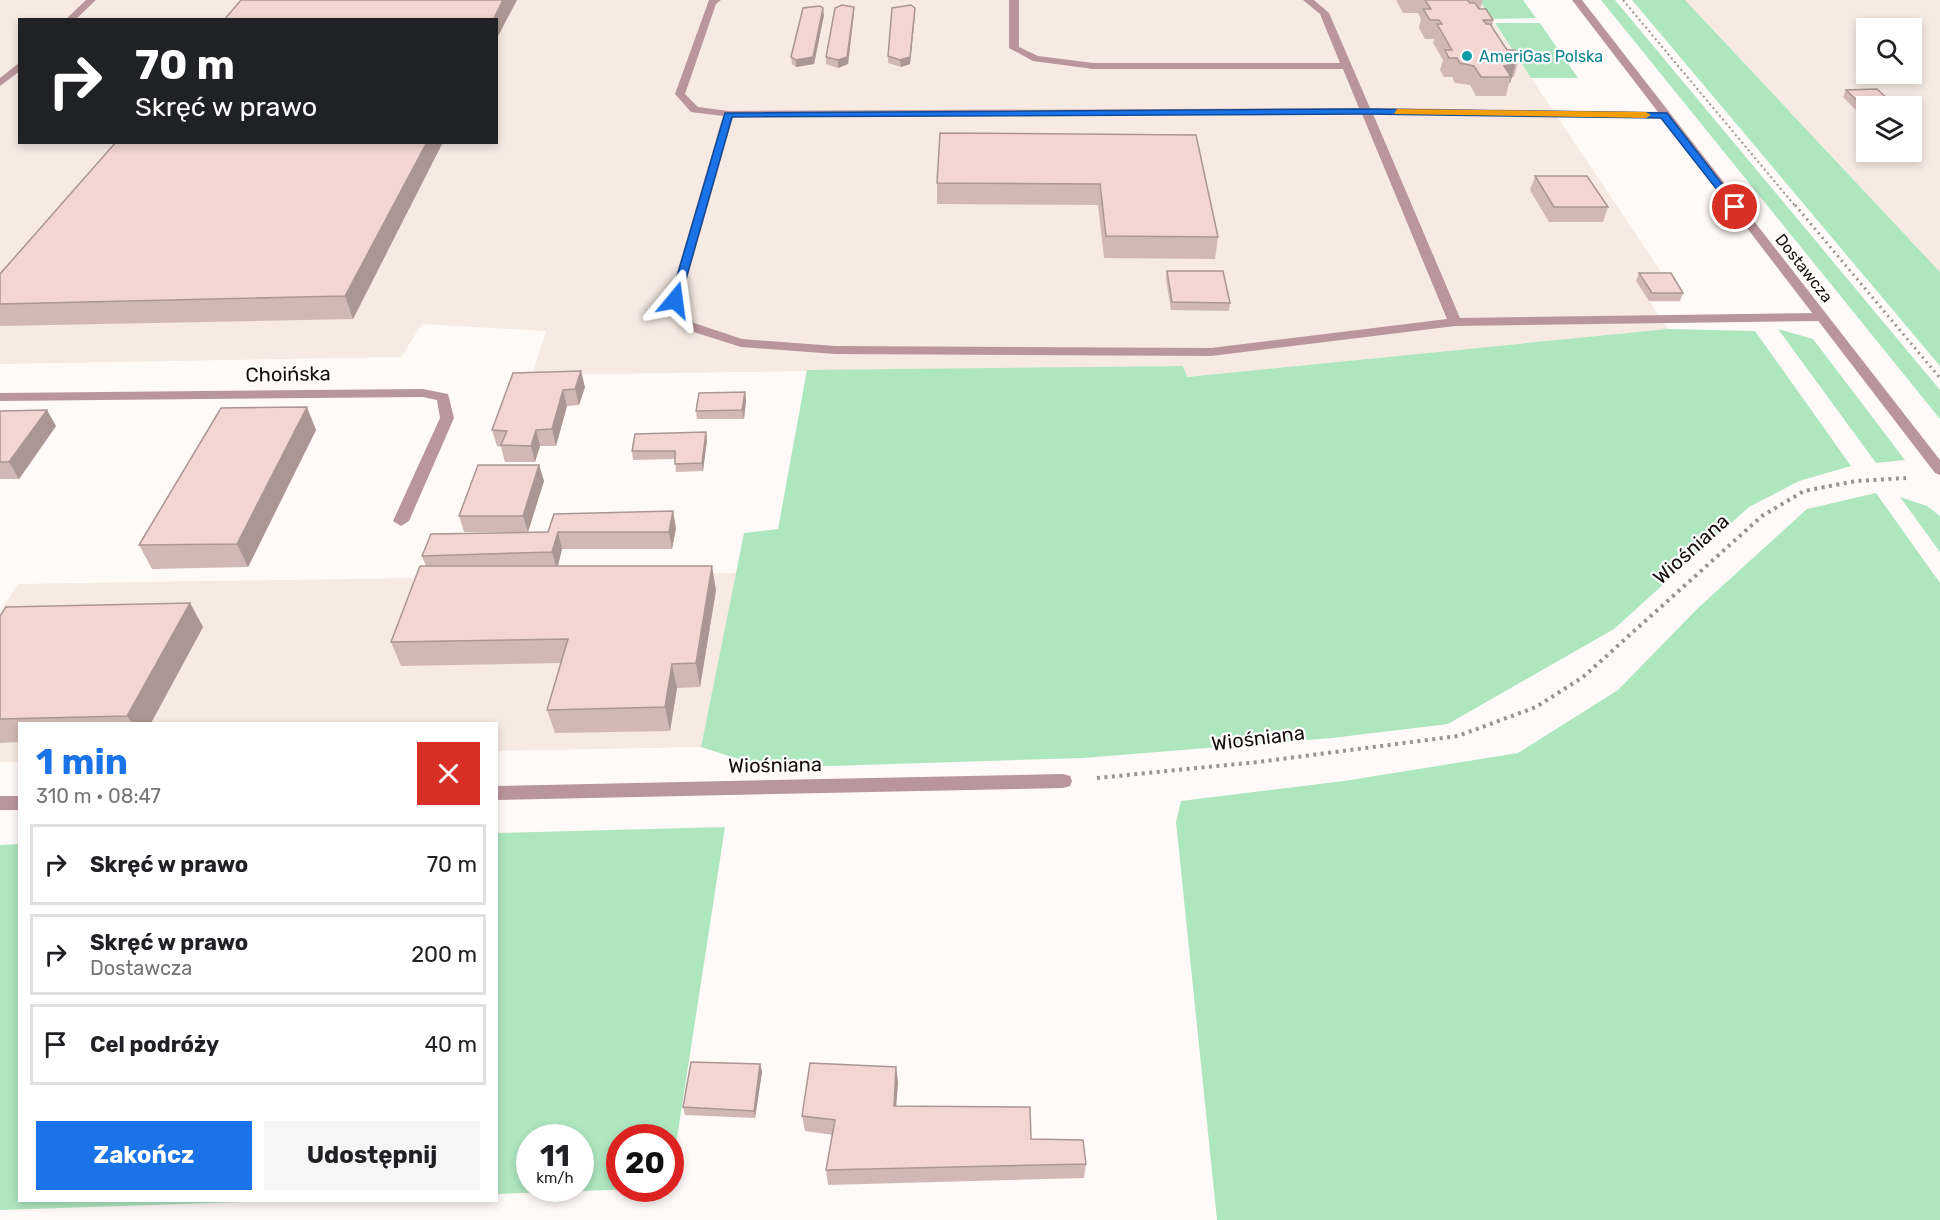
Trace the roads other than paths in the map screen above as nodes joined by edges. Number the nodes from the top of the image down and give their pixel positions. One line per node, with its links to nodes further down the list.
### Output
1 (90, 0): 6 (street)
2 (716, 0): 11 (street)
3 (1014, 0): 7 (street)
4 (1308, 0): 7 (street)
5 (1577, 0): 12 (street, Dostawcza)
6 (71, 18)
7 (1348, 66): 10 (street)
8 (18, 67): 9 (street)
9 (0, 83)
10 (1366, 111): 11 (street); 12 (street); 14 (street)
11 (729, 114): 14 (street)
12 (1664, 115): 13 (street, Dostawcza)
13 (1821, 317): 14 (street); 16 (street, Dostawcza)
14 (1455, 322)
15 (0, 397): 17 (street, Choińska)
16 (1940, 470)
17 (401, 521)
18 (1063, 781): 19 (street, Wiośniana)
19 (498, 793)
20 (0, 803): 21 (street)
21 (18, 803)

